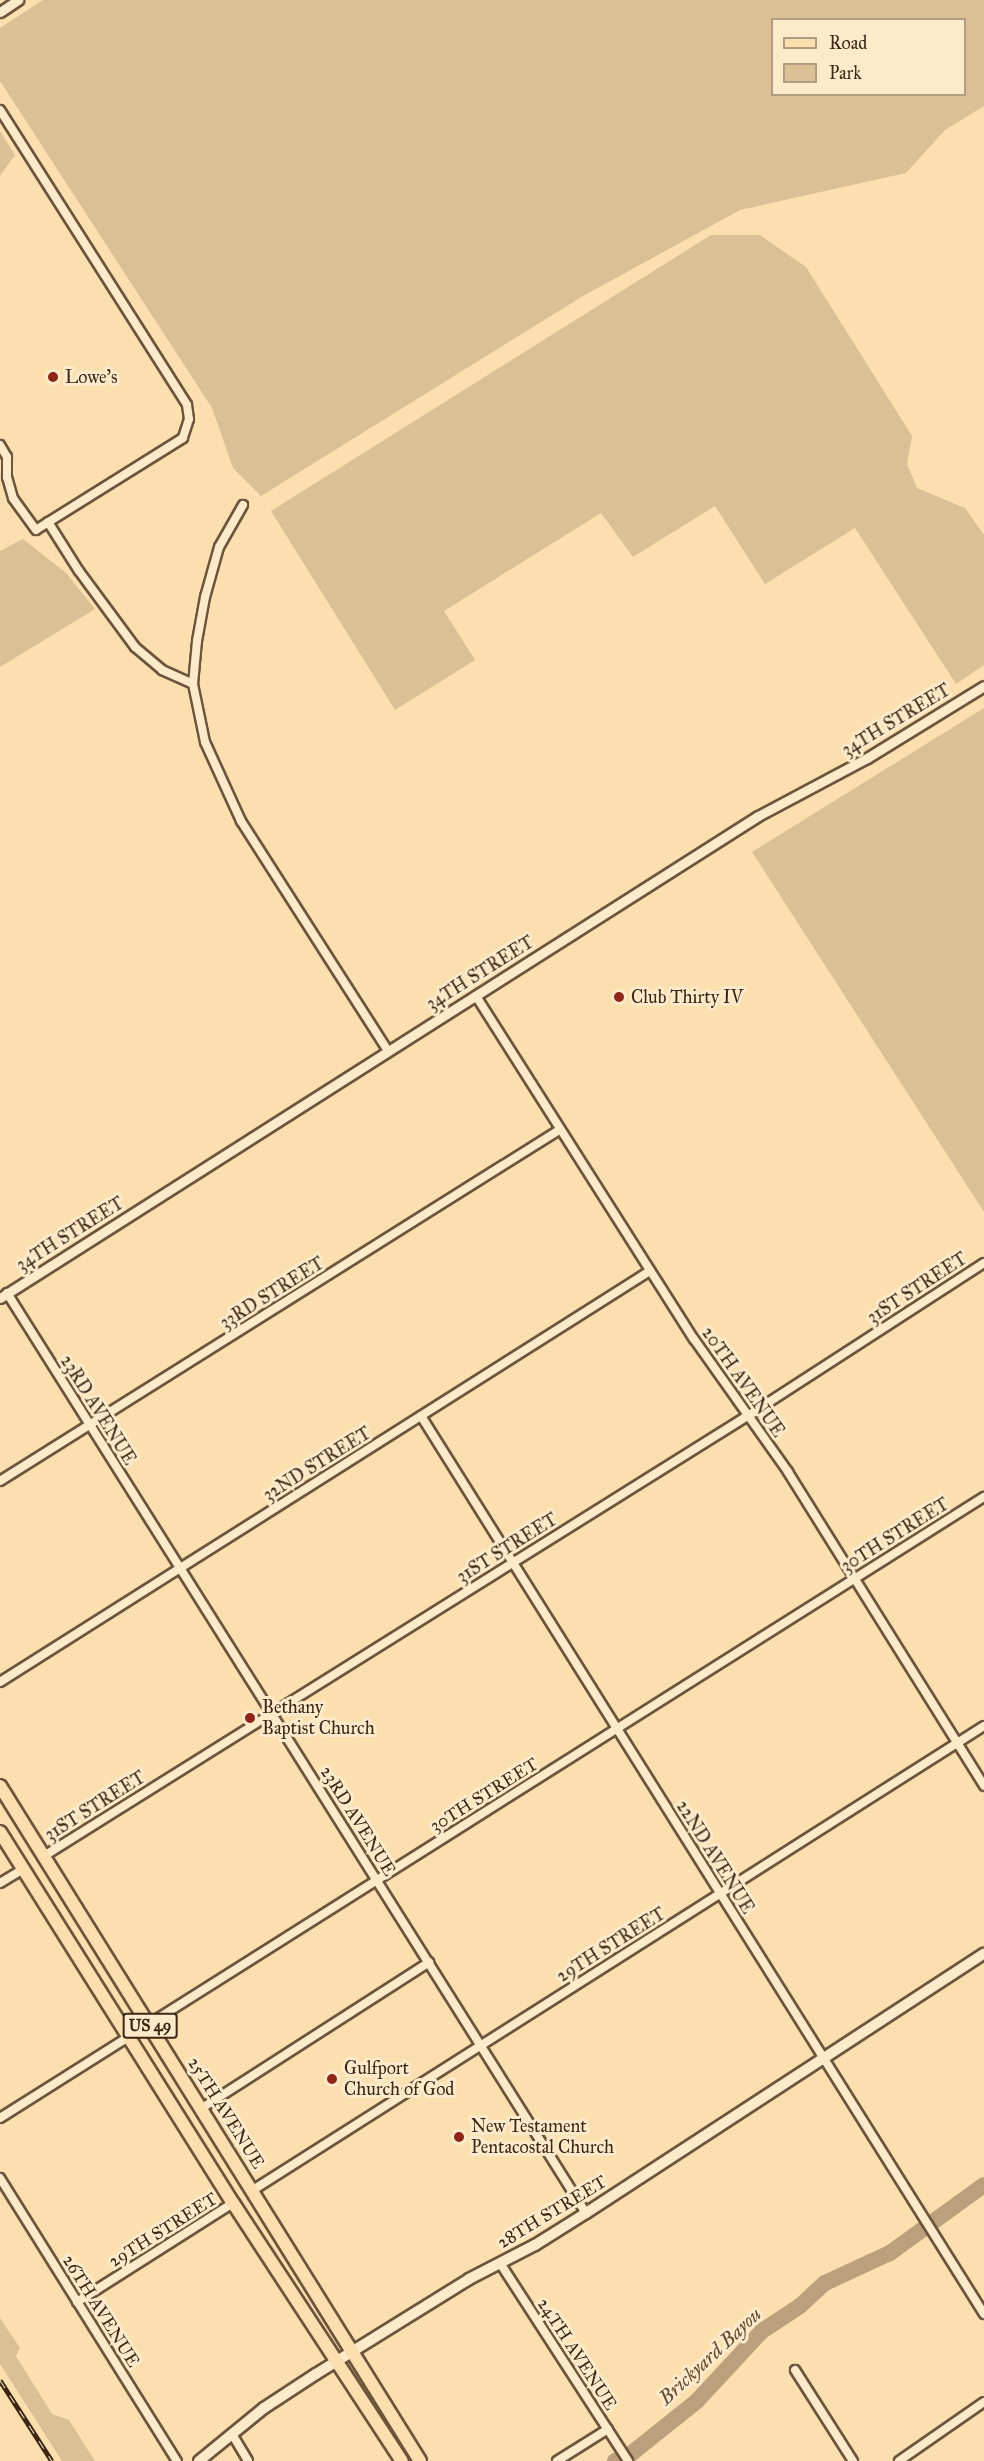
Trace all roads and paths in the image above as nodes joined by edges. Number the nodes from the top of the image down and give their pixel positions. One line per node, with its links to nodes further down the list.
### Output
1 (18, 0): 2 (street)
2 (0, 12)
3 (0, 110): 6 (street)
4 (0, 445): 6 (street)
5 (243, 505): 7 (street)
6 (48, 522): 7 (street)
7 (193, 684): 10 (street)
8 (984, 686): 9 (street, 34TH STREET)
9 (476, 996): 10 (street, 34TH STREET); 11 (street, 20TH AVENUE)
10 (388, 1051): 14 (street, 34TH STREET)
11 (559, 1130): 13 (street, 20TH AVENUE); 17 (street, 33RD STREET)
12 (984, 1263): 15 (street, 31ST STREET)
13 (650, 1271): 15 (street, 20TH AVENUE); 16 (street, 32ND STREET)
14 (3, 1296): 17 (street, 23RD AVENUE)
15 (749, 1415): 20 (street, 31ST STREET); 22 (street, 20TH AVENUE)
16 (421, 1416): 20 (street, 22ND AVENUE); 21 (street, 32ND STREET)
17 (90, 1425): 18 (street, 33RD STREET); 21 (street, 23RD AVENUE)
18 (0, 1481)
19 (984, 1497): 22 (street, 30TH STREET)
20 (512, 1562): 24 (street, 31ST STREET); 26 (street, 22ND AVENUE)
21 (180, 1569): 23 (street, 32ND STREET); 24 (street, 23RD AVENUE)
22 (855, 1578): 26 (street, 30TH STREET); 27 (street, 20TH AVENUE)
23 (0, 1683)
24 (272, 1713): 31 (street, 31ST STREET); 33 (street, 23RD AVENUE)
25 (984, 1726): 27 (street, 29TH STREET)
26 (616, 1729): 33 (street, 30TH STREET); 35 (street, 22ND AVENUE)
27 (957, 1743): 29 (street, 20TH AVENUE); 35 (street, 29TH STREET)
28 (0, 1786): 31 (main road, 25TH AVENUE / US 49)
29 (984, 1786)
30 (0, 1832): 32 (main road, US 49)
31 (44, 1856): 38 (main road, 25TH AVENUE / US 49)
32 (23, 1869): 34 (street); 39 (main road, US 49)
33 (377, 1880): 37 (street, 23RD AVENUE); 38 (street, 30TH STREET)
34 (0, 1883)
35 (720, 1894): 40 (street, 29TH STREET); 41 (street, 22ND AVENUE)
36 (984, 1954): 41 (main road, 28TH STREET)
37 (429, 1962): 40 (street, 23RD AVENUE); 42 (street)
38 (148, 2024): 39 (street, 30TH STREET); 42 (main road, 25TH AVENUE / US 49)
39 (129, 2037): 43 (street, 30TH STREET); 46 (main road, US 49)
40 (482, 2045): 45 (street, 29TH STREET); 47 (street, 23RD AVENUE)
41 (824, 2058): 47 (main road, 28TH STREET); 50 (street, 22ND AVENUE)
42 (202, 2108): 45 (main road, 25TH AVENUE / US 49)
43 (0, 2118)
44 (0, 2178): 49 (street, 26TH AVENUE)
45 (253, 2190): 51 (main road, 25TH AVENUE / US 49)
46 (233, 2203): 49 (street, 29TH STREET); 52 (main road, US 49)
47 (586, 2212): 48 (main road, 28TH STREET)
48 (500, 2263): 51 (main road, 28TH STREET); 55 (street, 24TH AVENUE)
49 (78, 2302): 57 (street, 26TH AVENUE)
50 (984, 2314)
51 (351, 2353): 52 (main road, 28TH STREET); 61 (main road, 25TH AVENUE / US 49)
52 (337, 2361): 56 (main road, 28TH STREET); 60 (main road, US 49)
53 (795, 2370): 64 (street)
54 (984, 2402): 65 (street)
55 (608, 2429): 62 (street); 63 (street, 24TH AVENUE)
56 (232, 2434): 58 (main road, 28TH STREET); 59 (street)
57 (177, 2461)
58 (199, 2461)
59 (248, 2461)
60 (402, 2461)
61 (420, 2461)
62 (557, 2461)
63 (628, 2461)
64 (853, 2461)
65 (899, 2461)

